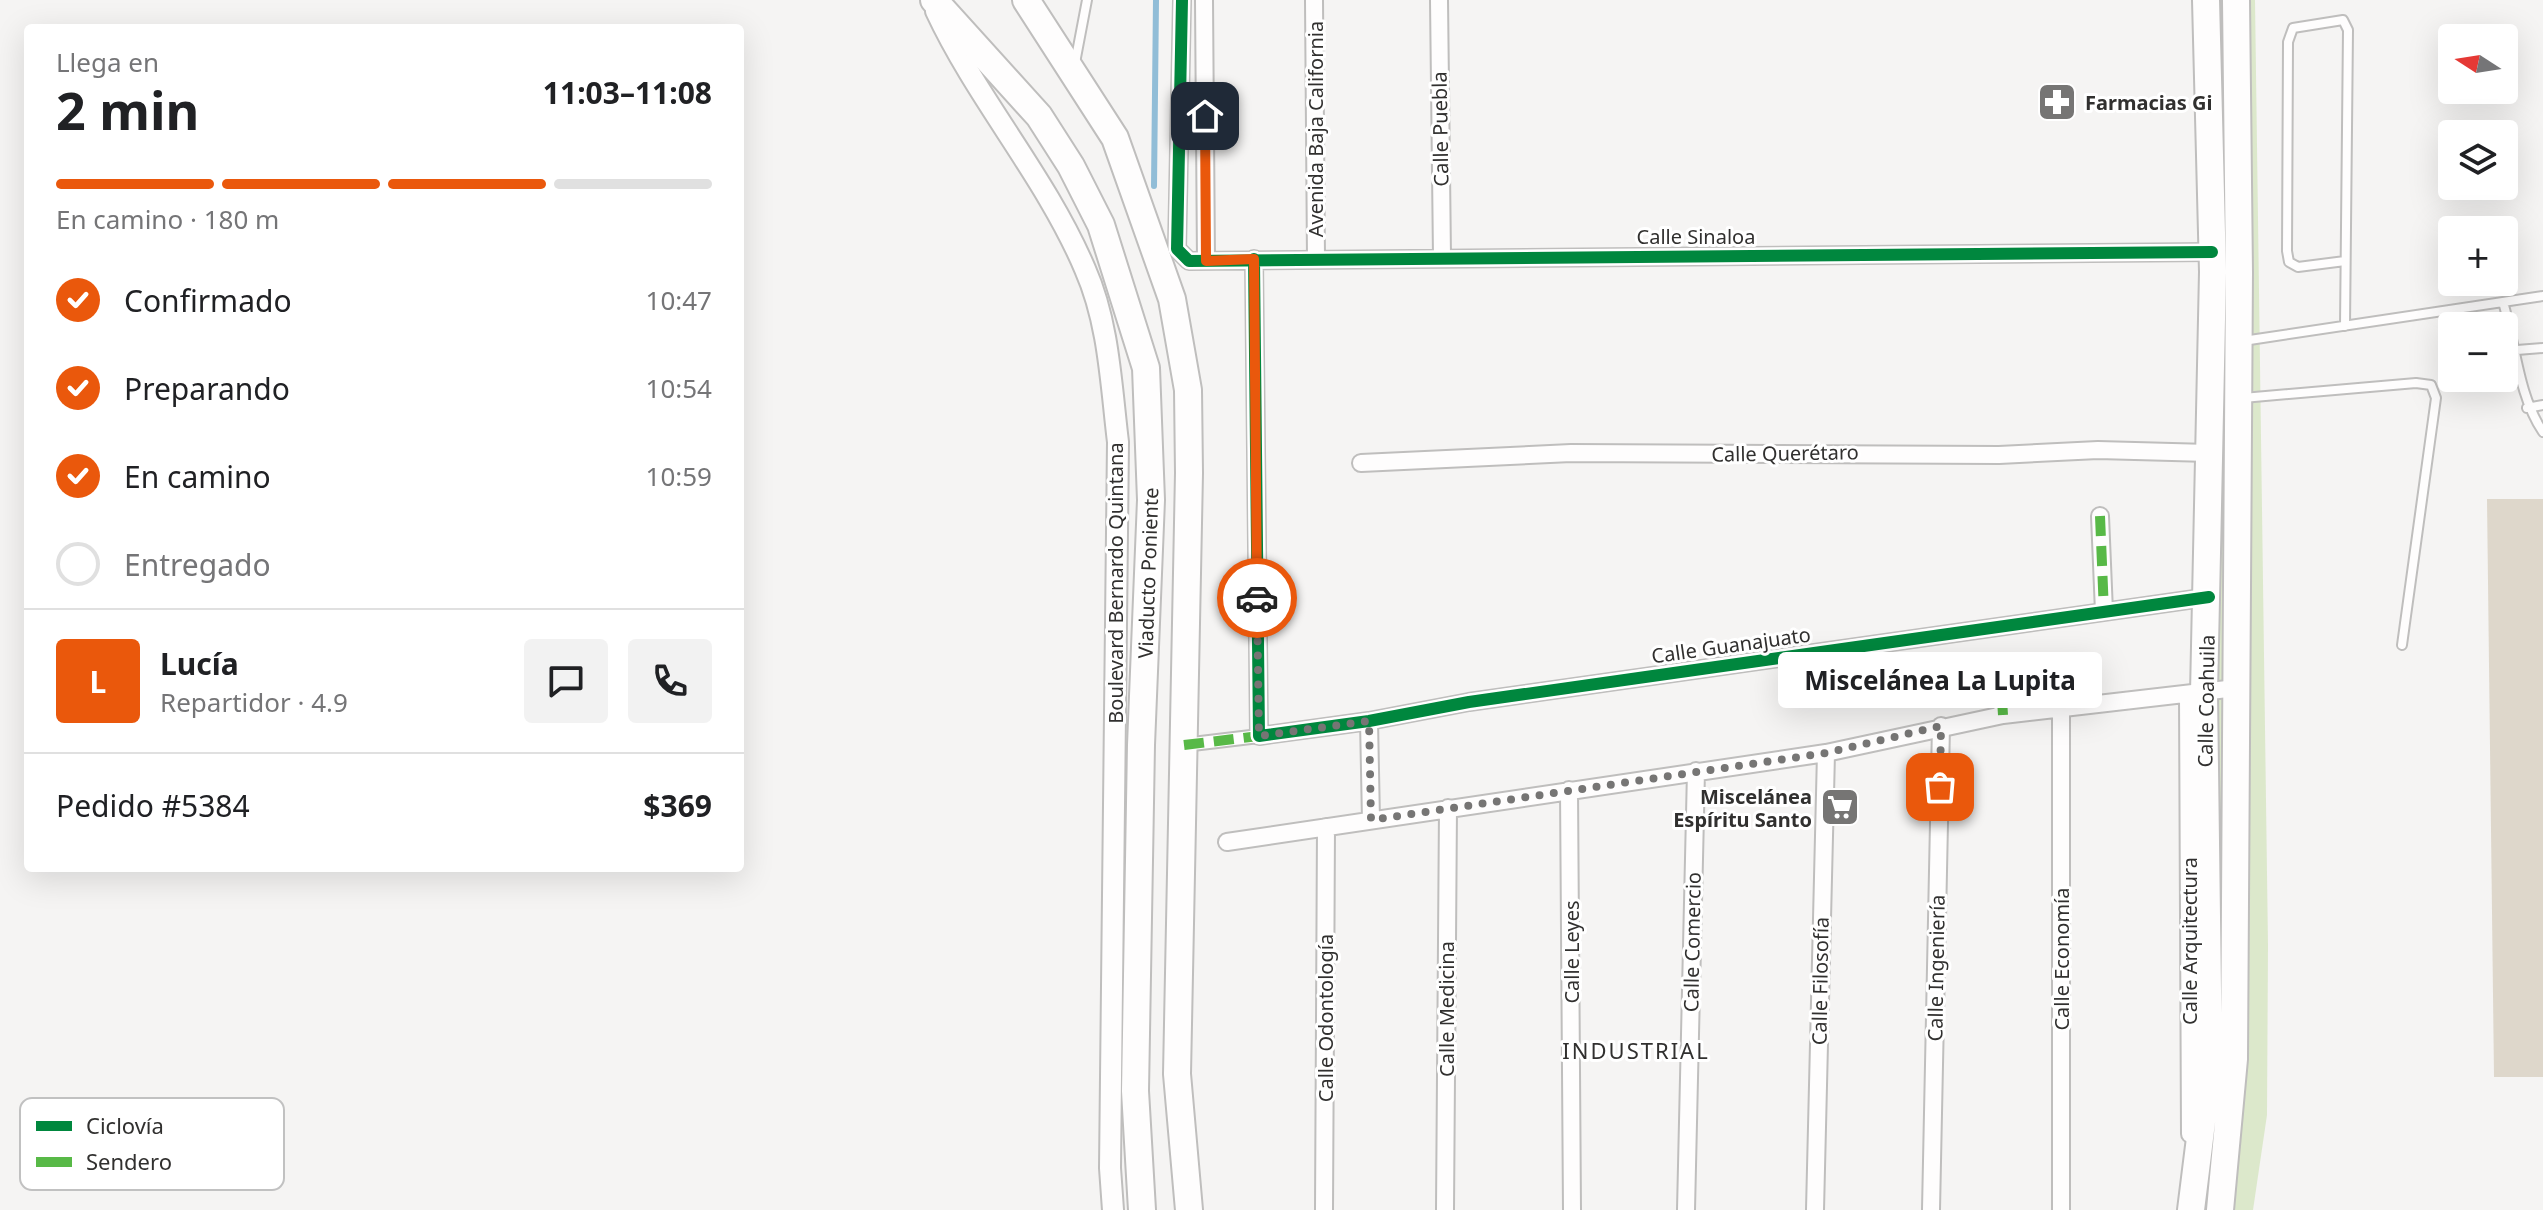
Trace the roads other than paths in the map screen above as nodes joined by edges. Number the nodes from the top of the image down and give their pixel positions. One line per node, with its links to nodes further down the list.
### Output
1 (933, 0): 52 (street, Boulevard Bernardo Quintana); 53 (main road, Viaducto Poniente)
2 (1087, 0): 10 (lane)
3 (1182, 0): 15 (street, Calle Sinaloa)
4 (1204, 0): 15 (street)
5 (1314, 0): 14 (street, Avenida Baja California)
6 (1439, 0): 12 (street, Calle Puebla)
7 (2206, 0): 11 (main road, Calle Coahuila)
8 (2236, 0): 21 (main road, Calle Coahuila)
9 (1035, 5): 10 (main road)
10 (1074, 72): 43 (main road)
11 (2212, 252): 12 (street, Calle Sinaloa); 29 (main road, Calle Coahuila)
12 (1442, 257): 14 (street, Calle Sinaloa)
13 (1254, 259): 14 (street, Calle Sinaloa); 15 (street, Calle Sinaloa); 42 (street)
14 (1316, 259)
15 (1206, 261)
16 (2345, 261): 16 (lane); 20 (lane)
17 (2543, 296): 18 (lane)
18 (2503, 302): 19 (lane); 20 (lane)
19 (2506, 312)
20 (2345, 326): 21 (lane)
21 (2239, 342): 25 (main road, Calle Coahuila)
22 (2543, 348): 23 (lane)
23 (2518, 350)
24 (2518, 356): 27 (lane)
25 (2238, 399): 34 (lane); 36 (main road, Calle Coahuila)
26 (2543, 405): 27 (lane)
27 (2527, 408): 28 (lane)
28 (2543, 432)
29 (2209, 453): 30 (street, Calle Querétaro); 32 (main road, Calle Coahuila)
30 (1361, 463)
31 (2100, 516): 33 (street)
32 (2209, 597): 33 (street, Calle Guanajuato); 37 (main road, Calle Coahuila)
33 (2104, 612): 40 (street, Calle Guanajuato)
34 (2402, 645)
35 (2000, 668): 39 (street)
36 (2236, 688): 37 (street); 51 (main road, Calle Coahuila)
37 (2196, 694): 38 (street); 51 (main road, Calle Coahuila)
38 (2061, 708): 39 (street); 61 (street, Calle Economía)
39 (2003, 715): 41 (street)
40 (1369, 721): 42 (street, Calle Guanajuato); 48 (street)
41 (1941, 726): 44 (street); 60 (street, Calle Ingeniería)
42 (1259, 736): 43 (street, Calle Guanajuato)
43 (1184, 745): 54 (main road)
44 (1826, 753): 45 (street); 59 (street, Calle Filosofía)
45 (1696, 771): 46 (street); 58 (street, Calle Comercio)
46 (1569, 790): 47 (street); 57 (street, Calle Leyes)
47 (1448, 808): 48 (street); 56 (street, Calle Medicina)
48 (1371, 820): 49 (street)
49 (1326, 827): 50 (street); 55 (street, Calle Odontología)
50 (1227, 842)
51 (2207, 1199)
52 (1113, 1210)
53 (1142, 1210)
54 (1189, 1210)
55 (1324, 1210)
56 (1445, 1210)
57 (1572, 1210)
58 (1686, 1210)
59 (1815, 1210)
60 (1931, 1210)
61 (2061, 1210)

